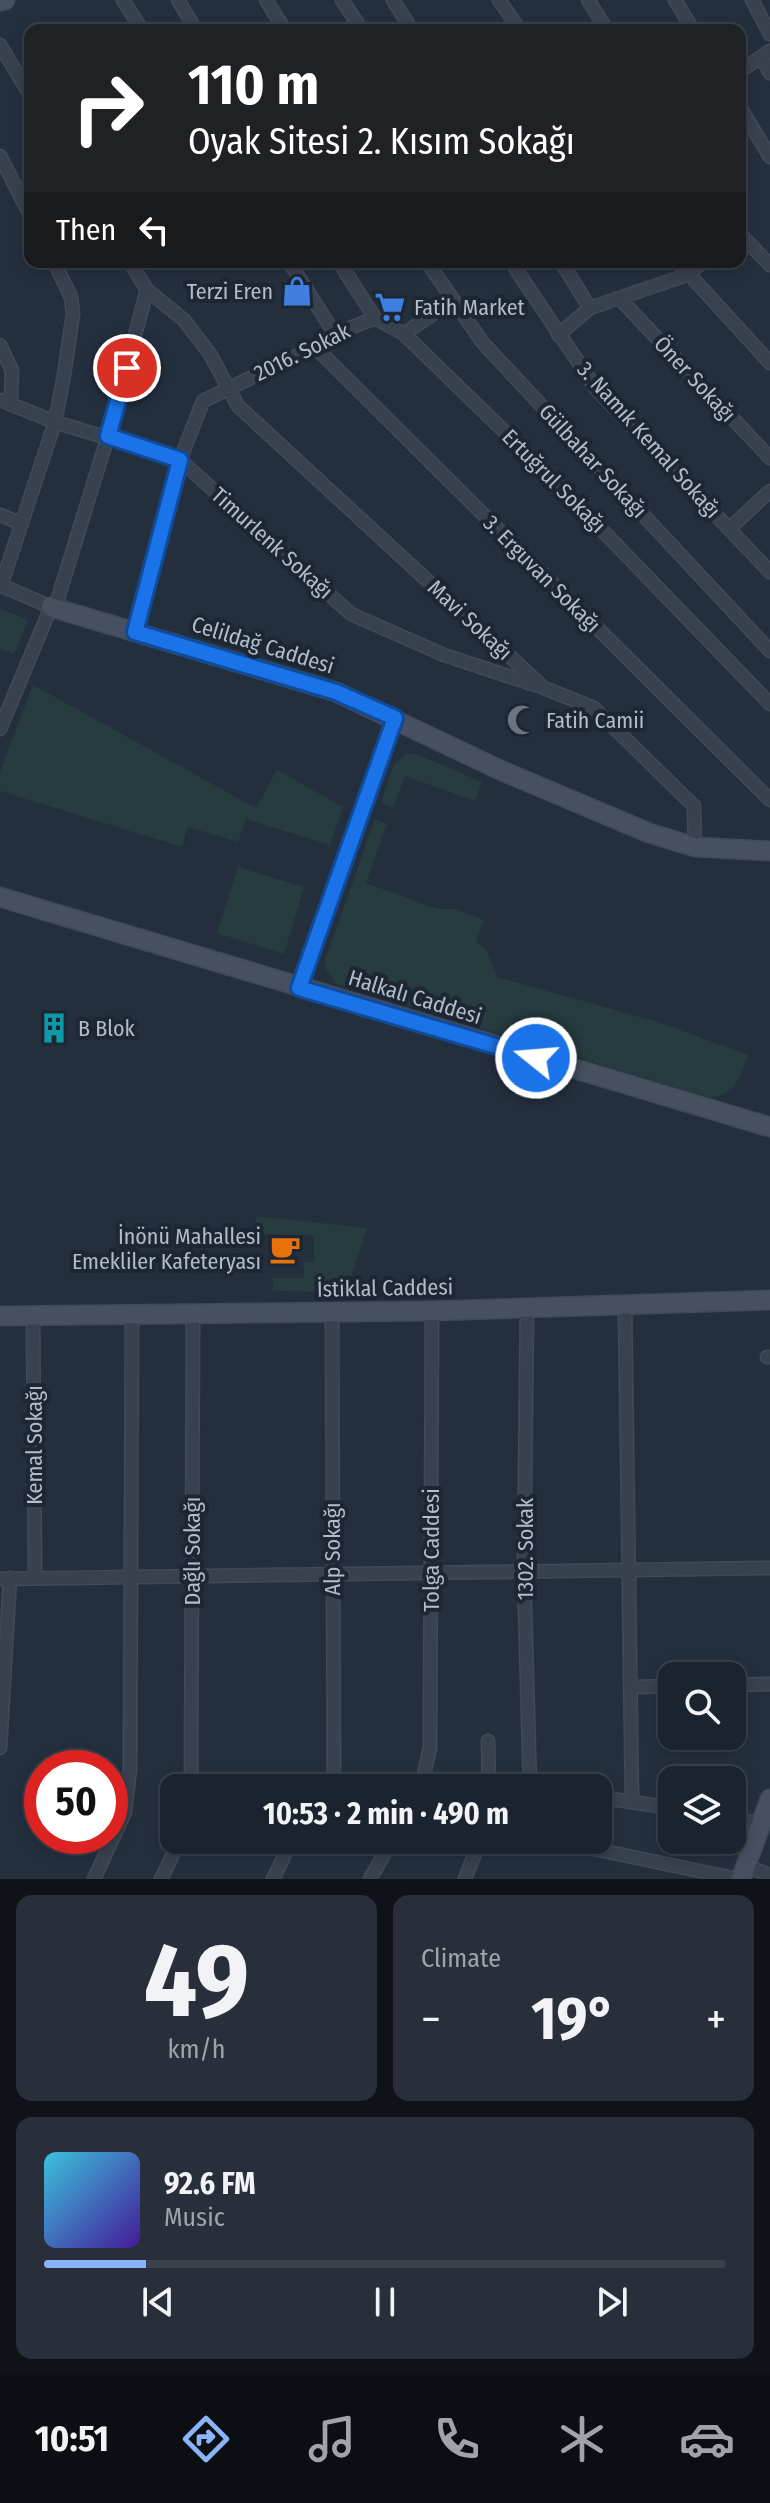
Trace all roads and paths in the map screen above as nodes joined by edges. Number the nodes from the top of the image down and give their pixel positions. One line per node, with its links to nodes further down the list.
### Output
1 (123, 0): 10 (street)
2 (178, 0): 11 (street)
3 (266, 0): 12 (street)
4 (342, 0): 13 (street)
5 (393, 0): 14 (street)
6 (499, 0): 15 (street)
7 (588, 0): 16 (street)
8 (675, 0): 17 (street)
9 (752, 0): 18 (street)
10 (138, 24)
11 (192, 24)
12 (281, 24)
13 (358, 24)
14 (408, 24)
15 (516, 24)
16 (603, 24)
17 (689, 24)
18 (770, 34)
19 (0, 45): 23 (street)
20 (766, 54): 21 (street); 22 (street)
21 (746, 67)
22 (770, 73)
23 (24, 85)
24 (746, 117): 26 (street)
25 (0, 156): 27 (street)
26 (770, 157)
27 (24, 203)
28 (746, 240): 29 (street)
29 (770, 265)
30 (57, 268): 53 (street)
31 (134, 268): 40 (street, Mavi Sokağı)
32 (293, 268): 45 (street)
33 (343, 268): 44 (street, Ertuğrul Sokağı)
34 (431, 268): 42 (street, Gülbahar Sokağı)
35 (515, 268): 47 (street, 3. Namık Kemal Sokağı)
36 (565, 268): 43 (street)
37 (682, 268): 39 (street)
38 (696, 268): 39 (street)
39 (687, 275): 41 (street); 50 (street)
40 (147, 290): 51 (street, Mavi Sokağı); 54 (street)
41 (621, 300): 43 (street); 55 (street, Öner Sokağı)
42 (451, 301): 46 (street); 65 (street, Gülbahar Sokağı)
43 (590, 308): 47 (street)
44 (375, 318): 45 (street, 2016. Sokak); 46 (street, Ertuğrul Sokağı)
45 (335, 334): 49 (street, 2016. Sokak)
46 (404, 334): 67 (street, Ertuğrul Sokağı)
47 (558, 335): 60 (street, 3. Namık Kemal Sokağı)
48 (0, 345): 52 (street)
49 (315, 347): 51 (street, 2016. Sokak); 70 (street, 3. Erguvan Sokağı)
50 (770, 363)
51 (229, 387): 56 (street, 2016. Sokak); 66 (street, Mavi Sokağı)
52 (6, 401): 53 (street, Timurlenk Sokağı)
53 (55, 422): 54 (street, Timurlenk Sokağı); 59 (street)
54 (108, 436): 56 (street, Timurlenk Sokağı); 63 (street)
55 (770, 458)
56 (180, 460): 64 (street, 2016. Sokak); 66 (street, Timurlenk Sokağı)
57 (770, 491): 60 (street)
58 (0, 515): 59 (street)
59 (20, 523): 62 (street)
60 (730, 528): 61 (street, 3. Namık Kemal Sokağı)
61 (770, 572)
62 (1, 586): 63 (street)
63 (53, 607): 64 (street, Celildağ Caddesi); 69 (street)
64 (135, 632): 68 (street, Celildağ Caddesi)
65 (770, 651)
66 (544, 688): 71 (street, Mavi Sokağı)
67 (770, 704)
68 (395, 718): 71 (street, Celildağ Caddesi); 74 (street)
69 (0, 729)
70 (770, 800)
71 (695, 847): 72 (street, Celildağ Caddesi)
72 (770, 851)
73 (0, 897): 74 (street, Halkalı Caddesi)
74 (299, 988): 75 (street, Halkalı Caddesi)
75 (770, 1127)
76 (770, 1300): 77 (street, İstiklal Caddesi)
77 (625, 1307): 78 (street, İstiklal Caddesi); 86 (street)
78 (527, 1309): 79 (street, İstiklal Caddesi); 87 (street, 1302. Sokak)
79 (432, 1311): 81 (street, İstiklal Caddesi); 88 (street, Tolga Caddesi)
80 (193, 1313): 81 (street, İstiklal Caddesi); 83 (street, İstiklal Caddesi); 91 (street, Dağlı Sokağı)
81 (332, 1313): 89 (street, Alp Sokağı)
82 (33, 1314): 83 (street, İstiklal Caddesi); 84 (street, İstiklal Caddesi); 92 (street, Kemal Sokağı)
83 (132, 1314): 90 (street)
84 (0, 1316)
85 (770, 1568): 86 (street)
86 (631, 1569): 87 (street); 97 (street)
87 (524, 1571): 88 (street); 104 (street, 1302. Sokak)
88 (430, 1574): 89 (street); 102 (street, Tolga Caddesi)
89 (332, 1575): 91 (street); 101 (street, Alp Sokağı)
90 (132, 1576): 91 (street); 92 (street); 118 (street)
91 (192, 1576): 100 (street, Dağlı Sokağı)
92 (35, 1577): 93 (street)
93 (5, 1578): 99 (street)
94 (770, 1684): 95 (street)
95 (746, 1685)
96 (658, 1686): 97 (street)
97 (633, 1687): 107 (street)
98 (488, 1741): 103 (street)
99 (0, 1748)
100 (191, 1774)
101 (329, 1774)
102 (425, 1774)
103 (489, 1774)
104 (530, 1774)
105 (612, 1799): 107 (street)
106 (770, 1799): 110 (street)
107 (632, 1802): 108 (street)
108 (658, 1806)
109 (746, 1821): 110 (street)
110 (762, 1824): 116 (street)
111 (612, 1851): 116 (street)
112 (173, 1854): 119 (street)
113 (285, 1854): 120 (street)
114 (384, 1854): 121 (street)
115 (475, 1854): 122 (street)
116 (742, 1875): 117 (street)
117 (770, 1875)
118 (94, 1879)
119 (161, 1879)
120 (273, 1879)
121 (370, 1879)
122 (465, 1879)

